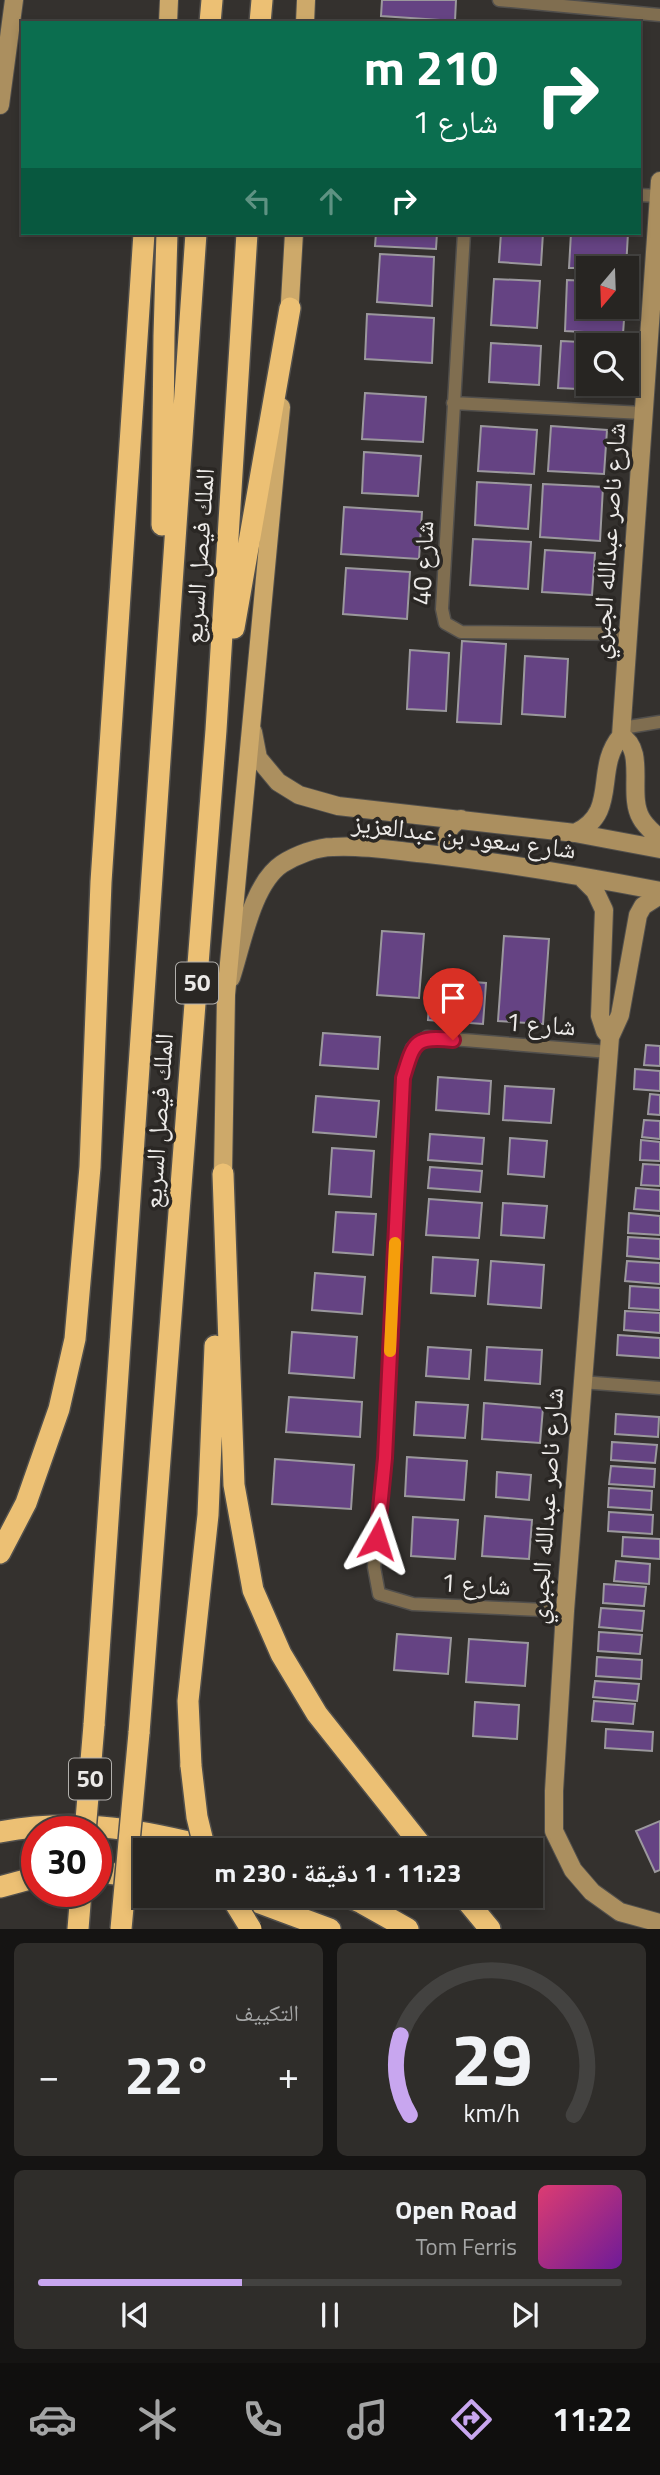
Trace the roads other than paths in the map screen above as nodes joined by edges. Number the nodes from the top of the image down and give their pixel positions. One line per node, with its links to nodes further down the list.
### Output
1 (14, 0): 12 (street)
2 (169, 0): 8 (main road)
3 (212, 0): 9 (highway)
4 (262, 0): 10 (highway)
5 (306, 0): 11 (main road)
6 (499, 0): 7 (street)
7 (660, 15)
8 (167, 21)
9 (210, 21)
10 (260, 21)
11 (305, 21)
12 (0, 105)
13 (659, 189): 14 (street); 23 (street, شارع ناصر عبدالله الجبري)
14 (641, 194)
15 (144, 235): 42 (highway)
16 (167, 235): 24 (highway)
17 (196, 235): 24 (highway, الملك فيصل السريع / 50)
18 (247, 235): 28 (highway, الملك فيصل السريع / 50)
19 (294, 235): 21 (main road)
20 (464, 235): 22 (street, شارع 40)
21 (290, 308): 27 (main road); 28 (highway)
22 (453, 403): 23 (street); 25 (street, شارع 40)
23 (643, 413): 25 (street, شارع ناصر عبدالله الجبري)
24 (169, 618): 44 (highway, الملك فيصل السريع / 50, bridge)
25 (628, 634): 29 (street, شارع ناصر عبدالله الجبري)
26 (660, 722): 29 (street)
27 (252, 727): 30 (street, شارع سعود بن عبدالعزيز); 37 (main road)
28 (216, 730): 60 (highway, الملك فيصل السريع / 50, bridge)
29 (621, 732): 31 (street, شارع ناصر عبدالله الجبري); 32 (street, شارع ناصر عبدالله الجبري)
30 (461, 819): 31 (street, شارع سعود بن عبدالعزيز); 34 (street)
31 (575, 833): 33 (street, شارع سعود بن عبدالعزيز)
32 (660, 839)
33 (660, 849)
34 (456, 857): 35 (street, شارع سعود بن عبدالعزيز); 37 (street, شارع سعود بن عبدالعزيز)
35 (580, 877): 36 (street, شارع سعود بن عبدالعزيز); 38 (street, شارع ناصر عبدالله الجبري)
36 (660, 893): 38 (street, شارع ناصر عبدالله الجبري)
37 (226, 995): 39 (main road)
38 (609, 1044): 40 (street, شارع ناصر عبدالله الجبري); 43 (street, شارع 1)
39 (223, 1174): 47 (highway, bridge); 48 (highway)
40 (581, 1382): 41 (street); 43 (street, شارع ناصر عبدالله الجبري)
41 (660, 1388)
42 (0, 1553)
43 (565, 1611): 58 (street, شارع ناصر عبدالله الجبري)
44 (86, 1816)
45 (0, 1832): 46 (highway)
46 (177, 1838)
47 (202, 1838)
48 (415, 1838)
49 (112, 1874): 50 (highway)
50 (133, 1876)
51 (21, 1881): 52 (highway)
52 (0, 1886)
53 (80, 1907): 59 (highway)
54 (238, 1908): 61 (highway, bridge)
55 (273, 1908): 62 (highway)
56 (371, 1908): 63 (highway)
57 (472, 1908): 64 (highway)
58 (660, 1923)
59 (78, 1929)
60 (121, 1929)
61 (251, 1929)
62 (330, 1929)
63 (408, 1929)
64 (490, 1929)

